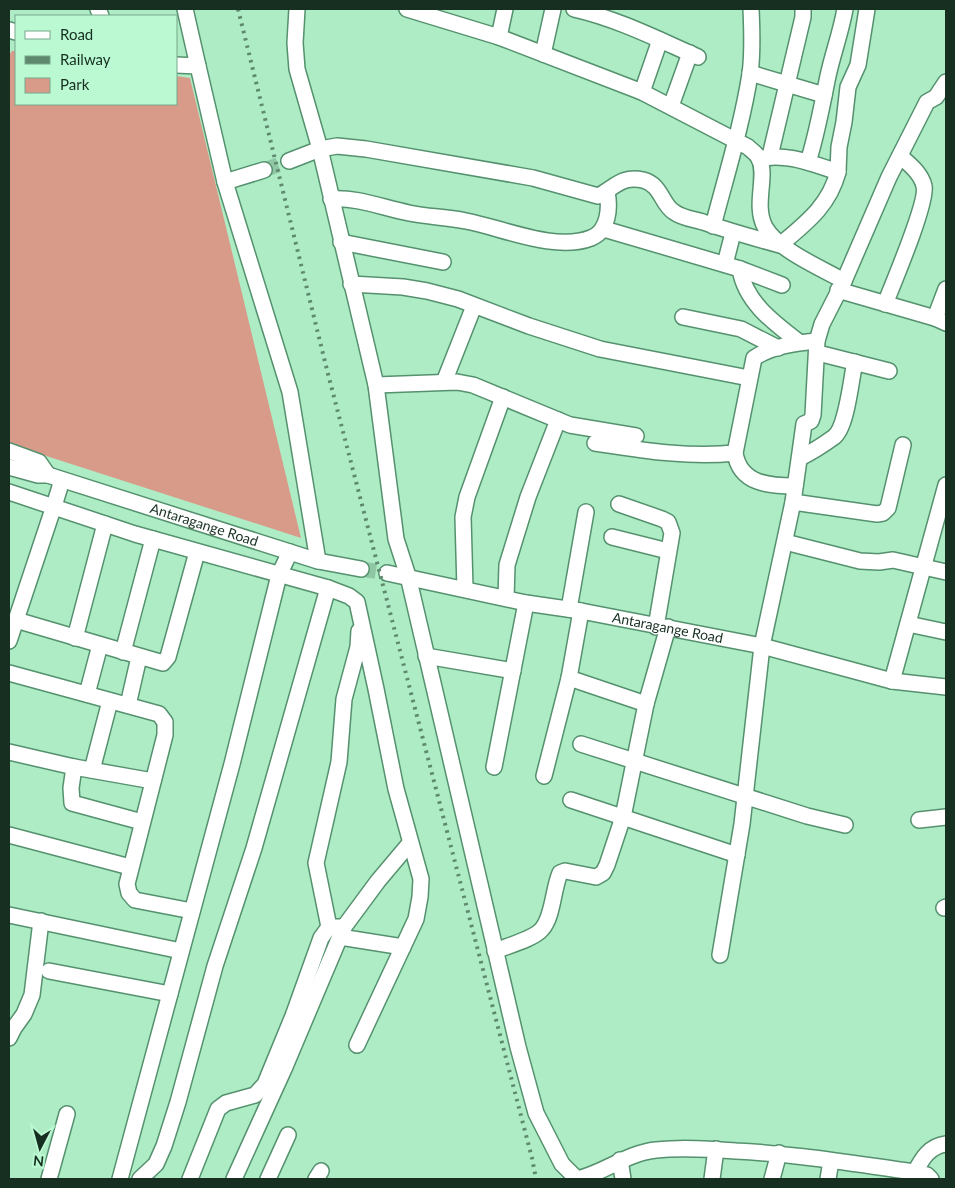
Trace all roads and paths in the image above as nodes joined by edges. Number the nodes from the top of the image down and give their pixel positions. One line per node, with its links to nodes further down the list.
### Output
1 (185, 9): 16 (street)
2 (297, 9): 24 (street)
3 (408, 9): 11 (street)
4 (505, 9): 12 (street)
5 (552, 9): 14 (street)
6 (574, 9): 13 (street)
7 (751, 9): 17 (street)
8 (803, 9): 19 (street)
9 (845, 9): 21 (street)
10 (867, 9): 30 (street)
11 (450, 15): 12 (street)
12 (499, 37): 14 (street)
13 (660, 40): 20 (street); 22 (street)
14 (543, 54): 20 (street)
15 (178, 65): 16 (street)
16 (198, 66): 31 (street)
17 (750, 73): 19 (street); 23 (street)
18 (946, 82): 25 (street)
19 (787, 84): 21 (street); 26 (street)
20 (642, 92): 22 (street)
21 (824, 94): 28 (street)
22 (671, 106): 23 (street)
23 (735, 140): 26 (street); 34 (street)
24 (320, 149): 27 (street); 32 (street); 33 (street)
25 (900, 156): 44 (street); 46 (street)
26 (765, 157): 28 (street); 38 (street)
27 (289, 161)
28 (808, 162): 30 (street)
29 (264, 170): 31 (street)
30 (838, 172): 38 (street)
31 (225, 182): 82 (street)
32 (606, 192): 34 (street); 35 (street)
33 (331, 199): 35 (street); 37 (street)
34 (713, 226): 36 (street)
35 (604, 228): 40 (street)
36 (733, 233): 38 (street); 40 (street)
37 (341, 242): 39 (street); 42 (street)
38 (780, 245): 44 (street)
39 (443, 262)
40 (725, 264): 41 (street)
41 (740, 268): 43 (street); 50 (street)
42 (351, 284): 47 (street); 57 (street)
43 (782, 285)
44 (841, 285): 46 (street); 51 (street)
45 (946, 289): 49 (street)
46 (886, 304): 49 (street)
47 (474, 306): 55 (street); 56 (street)
48 (683, 317): 52 (street)
49 (941, 321)
50 (799, 342): 51 (street); 52 (street)
51 (818, 347): 53 (street); 65 (street)
52 (778, 348): 55 (street)
53 (855, 362): 54 (street); 65 (street)
54 (889, 371)
55 (749, 378): 64 (street)
56 (444, 382): 57 (street); 58 (street)
57 (376, 385): 88 (street)
58 (503, 397): 59 (street); 90 (street)
59 (558, 420): 60 (street); 91 (street)
60 (636, 436)
61 (595, 443): 64 (street)
62 (903, 445): 71 (street)
63 (9, 451): 67 (street, Antaragange Road)
64 (735, 453): 68 (street)
65 (800, 458): 68 (street)
66 (9, 467): 67 (street, Antaragange Road)
67 (55, 478): 73 (street); 81 (street, Antaragange Road)
68 (795, 486): 71 (street)
69 (946, 486): 83 (street)
70 (9, 492): 73 (street)
71 (793, 502): 78 (street)
72 (619, 504): 79 (street)
73 (54, 506): 75 (street); 97 (street)
74 (586, 512): 93 (street)
75 (105, 524): 77 (street); 99 (street)
76 (612, 537): 79 (street)
77 (153, 539): 80 (street); 102 (street)
78 (785, 542): 83 (street); 101 (street)
79 (668, 551): 96 (street)
80 (197, 552): 87 (street); 104 (street)
81 (290, 552): 82 (street, Antaragange Road); 87 (street)
82 (318, 561): 84 (street, Antaragange Road)
83 (923, 568): 85 (street); 95 (street)
84 (361, 569)
85 (946, 572)
86 (388, 573): 88 (street, Antaragange Road)
87 (279, 575): 89 (street); 133 (street)
88 (408, 576): 90 (street, Antaragange Road); 103 (street)
89 (328, 588): 94 (street); 156 (street)
90 (465, 589): 91 (street, Antaragange Road)
91 (506, 598): 92 (street, Antaragange Road)
92 (526, 603): 93 (street, Antaragange Road); 105 (street)
93 (575, 610): 96 (street, Antaragange Road); 107 (street)
94 (360, 619): 130 (street); 136 (street)
95 (908, 624): 98 (street); 108 (street)
96 (662, 627): 101 (street, Antaragange Road); 112 (street)
97 (12, 628): 99 (street)
98 (946, 632)
99 (75, 638): 100 (street)
100 (100, 645): 102 (street); 110 (street)
101 (762, 646): 108 (street, Antaragange Road); 122 (street)
102 (124, 652): 104 (street)
103 (426, 656): 105 (street); 139 (street)
104 (139, 657): 113 (street)
105 (513, 672): 117 (street)
106 (9, 673): 110 (street)
107 (569, 678): 112 (street); 120 (street)
108 (892, 681): 109 (street, Antaragange Road)
109 (946, 687)
110 (87, 694): 111 (street)
111 (110, 701): 113 (street); 119 (street)
112 (646, 704): 116 (street)
113 (128, 706): 121 (street)
114 (581, 744): 116 (street)
115 (9, 752): 118 (street)
116 (635, 761): 122 (street); 124 (street)
117 (494, 766)
118 (74, 767): 119 (street); 127 (street)
119 (92, 770): 121 (street)
120 (544, 776)
121 (153, 781): 127 (street)
122 (745, 795): 128 (street); 131 (street)
123 (571, 800): 124 (street)
124 (622, 817): 131 (street); 139 (street)
125 (946, 817): 126 (street)
126 (919, 820)
127 (142, 822): 132 (street)
128 (845, 825)
129 (9, 835): 132 (street)
130 (410, 843): 136 (street); 137 (street)
131 (737, 855): 140 (street)
132 (130, 867): 133 (street)
133 (192, 912): 138 (street)
134 (9, 915): 135 (street)
135 (41, 921): 138 (street); 143 (street)
136 (338, 930): 137 (street); 157 (street); 158 (street)
137 (402, 947): 144 (street)
138 (181, 951): 142 (street)
139 (495, 951): 160 (street)
140 (720, 955)
141 (49, 971): 142 (street)
142 (170, 994): 155 (street)
143 (9, 1038)
144 (357, 1045)
145 (67, 1114): 154 (street)
146 (288, 1135): 159 (street)
147 (946, 1144): 152 (street)
148 (716, 1149): 149 (street); 150 (street); 162 (street)
149 (779, 1153): 151 (street); 163 (street)
150 (620, 1160): 160 (street); 161 (street)
151 (831, 1161): 153 (street); 164 (street)
152 (915, 1172): 153 (street); 165 (street)
153 (882, 1173)
154 (49, 1179)
155 (120, 1179)
156 (140, 1179)
157 (190, 1179)
158 (234, 1179)
159 (268, 1179)
160 (577, 1179)
161 (623, 1179)
162 (712, 1179)
163 (772, 1179)
164 (828, 1179)
165 (931, 1179)

